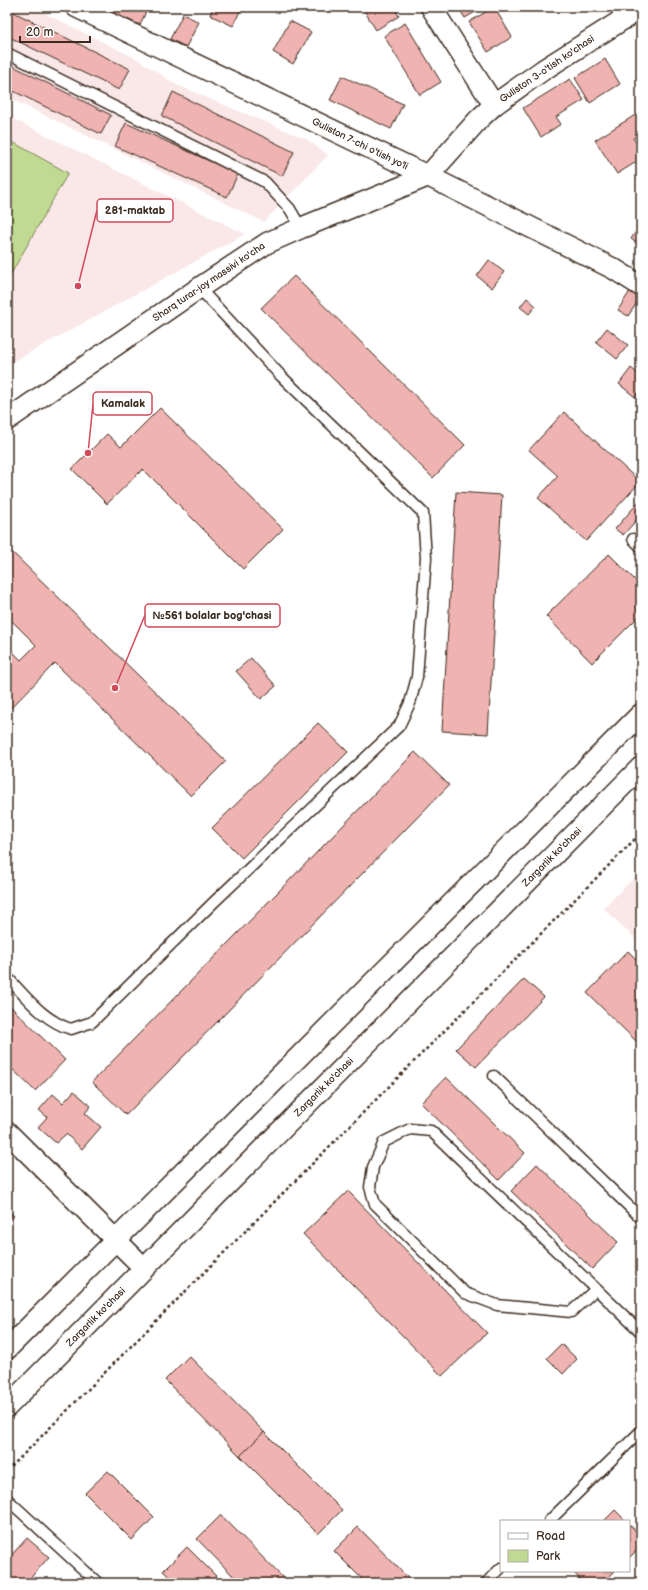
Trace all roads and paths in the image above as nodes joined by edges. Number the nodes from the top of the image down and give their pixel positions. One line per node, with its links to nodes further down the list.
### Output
1 (76, 7): 6 (street, Guliston 7-chi o'tish yo'li)
2 (431, 7): 5 (street)
3 (641, 8): 5 (street, Guliston 3-o'tish ko'chasi)
4 (7, 52): 7 (lane)
5 (494, 105): 6 (street, Guliston 3-o'tish ko'chasi)
6 (428, 176): 7 (street, Sharq turar-joy massivi ko'cha); 8 (street, Guliston 7-chi o'tish yo'li)
7 (301, 228): 9 (street, Sharq turar-joy massivi ko'cha)
8 (641, 286)
9 (199, 288): 10 (street, Sharq turar-joy massivi ko'cha); 16 (lane)
10 (7, 420)
11 (632, 539): 12 (lane)
12 (641, 547)
13 (641, 714): 20 (street)
14 (641, 767): 21 (street, Zargarlik ko'chasi)
15 (641, 833): 27 (path)
16 (7, 977)
17 (494, 1076): 19 (lane)
18 (7, 1132): 20 (street)
19 (641, 1218)
20 (116, 1240): 21 (street); 24 (street)
21 (144, 1268): 25 (street, Zargarlik ko'chasi)
22 (596, 1289): 22 (lane); 23 (lane)
23 (641, 1332)
24 (7, 1349)
25 (7, 1407)
26 (641, 1431): 29 (lane)
27 (7, 1471)
28 (7, 1499): 31 (lane)
29 (550, 1520)
30 (500, 1569): 32 (lane)
31 (98, 1583)
32 (486, 1583)

